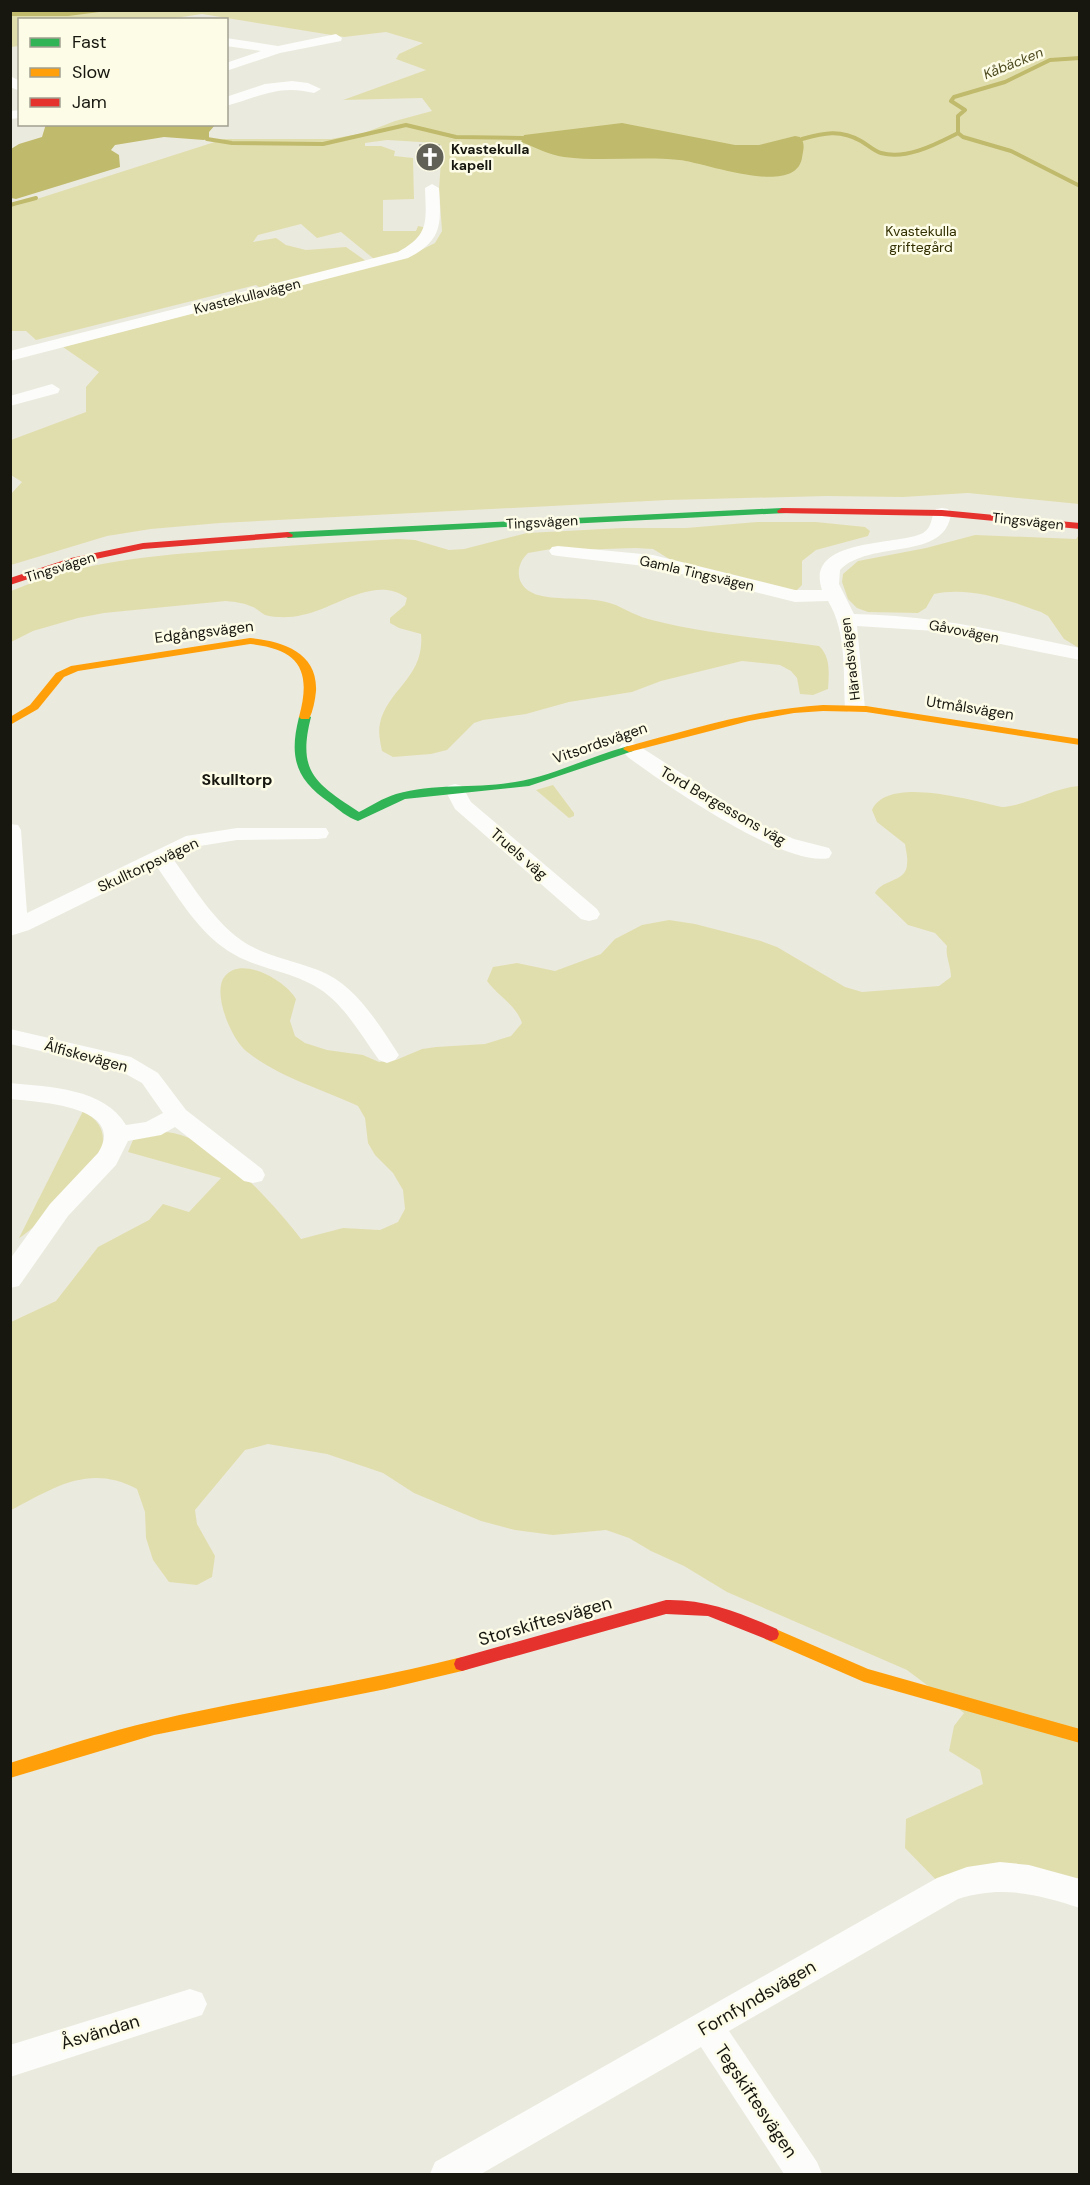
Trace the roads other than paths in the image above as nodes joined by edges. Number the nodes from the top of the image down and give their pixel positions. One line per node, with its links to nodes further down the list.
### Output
1 (336, 38): 3 (street)
2 (228, 42): 3 (street)
3 (277, 50): 4 (street)
4 (228, 66)
5 (314, 89): 6 (street)
6 (228, 101)
7 (432, 188): 8 (street, Kvastekullavägen)
8 (10, 356)
9 (52, 389): 10 (street)
10 (10, 401)
11 (942, 513): 12 (street, Tingsvägen); 14 (street, Tingsvägen); 15 (street, Häradsvägen)
12 (1080, 526)
13 (558, 551): 15 (street, Gamla Tingsvägen)
14 (10, 582)
15 (835, 595): 16 (street, Häradsvägen)
16 (847, 620): 17 (street, Gåvovägen); 18 (street, Häradsvägen)
17 (1080, 654)
18 (855, 708): 20 (street, Utmålsvägen); 21 (street, Vitsordsvägen)
19 (10, 722): 23 (street, Edgångsvägen)
20 (1080, 742)
21 (630, 748): 22 (street, Vitsordsvägen); 26 (street, Tord Bergessons väg)
22 (455, 790): 23 (street, Vitsordsvägen); 28 (street, Truels väg)
23 (358, 818)
24 (10, 830): 29 (street, Skulltorpsvägen)
25 (318, 833): 27 (street, Skulltorpsvägen)
26 (821, 853)
27 (161, 857): 29 (street, Skulltorpsvägen); 31 (street)
28 (589, 914)
29 (16, 927)
30 (10, 1036): 33 (street, Ålfiskevägen)
31 (387, 1055)
32 (10, 1090): 34 (street)
33 (177, 1116): 34 (street); 35 (street, Ålfiskevägen)
34 (117, 1135): 36 (street)
35 (253, 1175)
36 (10, 1278)
37 (1080, 1736): 38 (street, Storskiftesvägen)
38 (10, 1771)
39 (1080, 1894): 41 (street, Fornfyndsvägen)
40 (190, 2004): 42 (street, Åsvändan)
41 (707, 2027): 43 (street, Fornfyndsvägen); 44 (street, Tegskiftesvägen)
42 (10, 2061)
43 (448, 2175)
44 (804, 2175)

